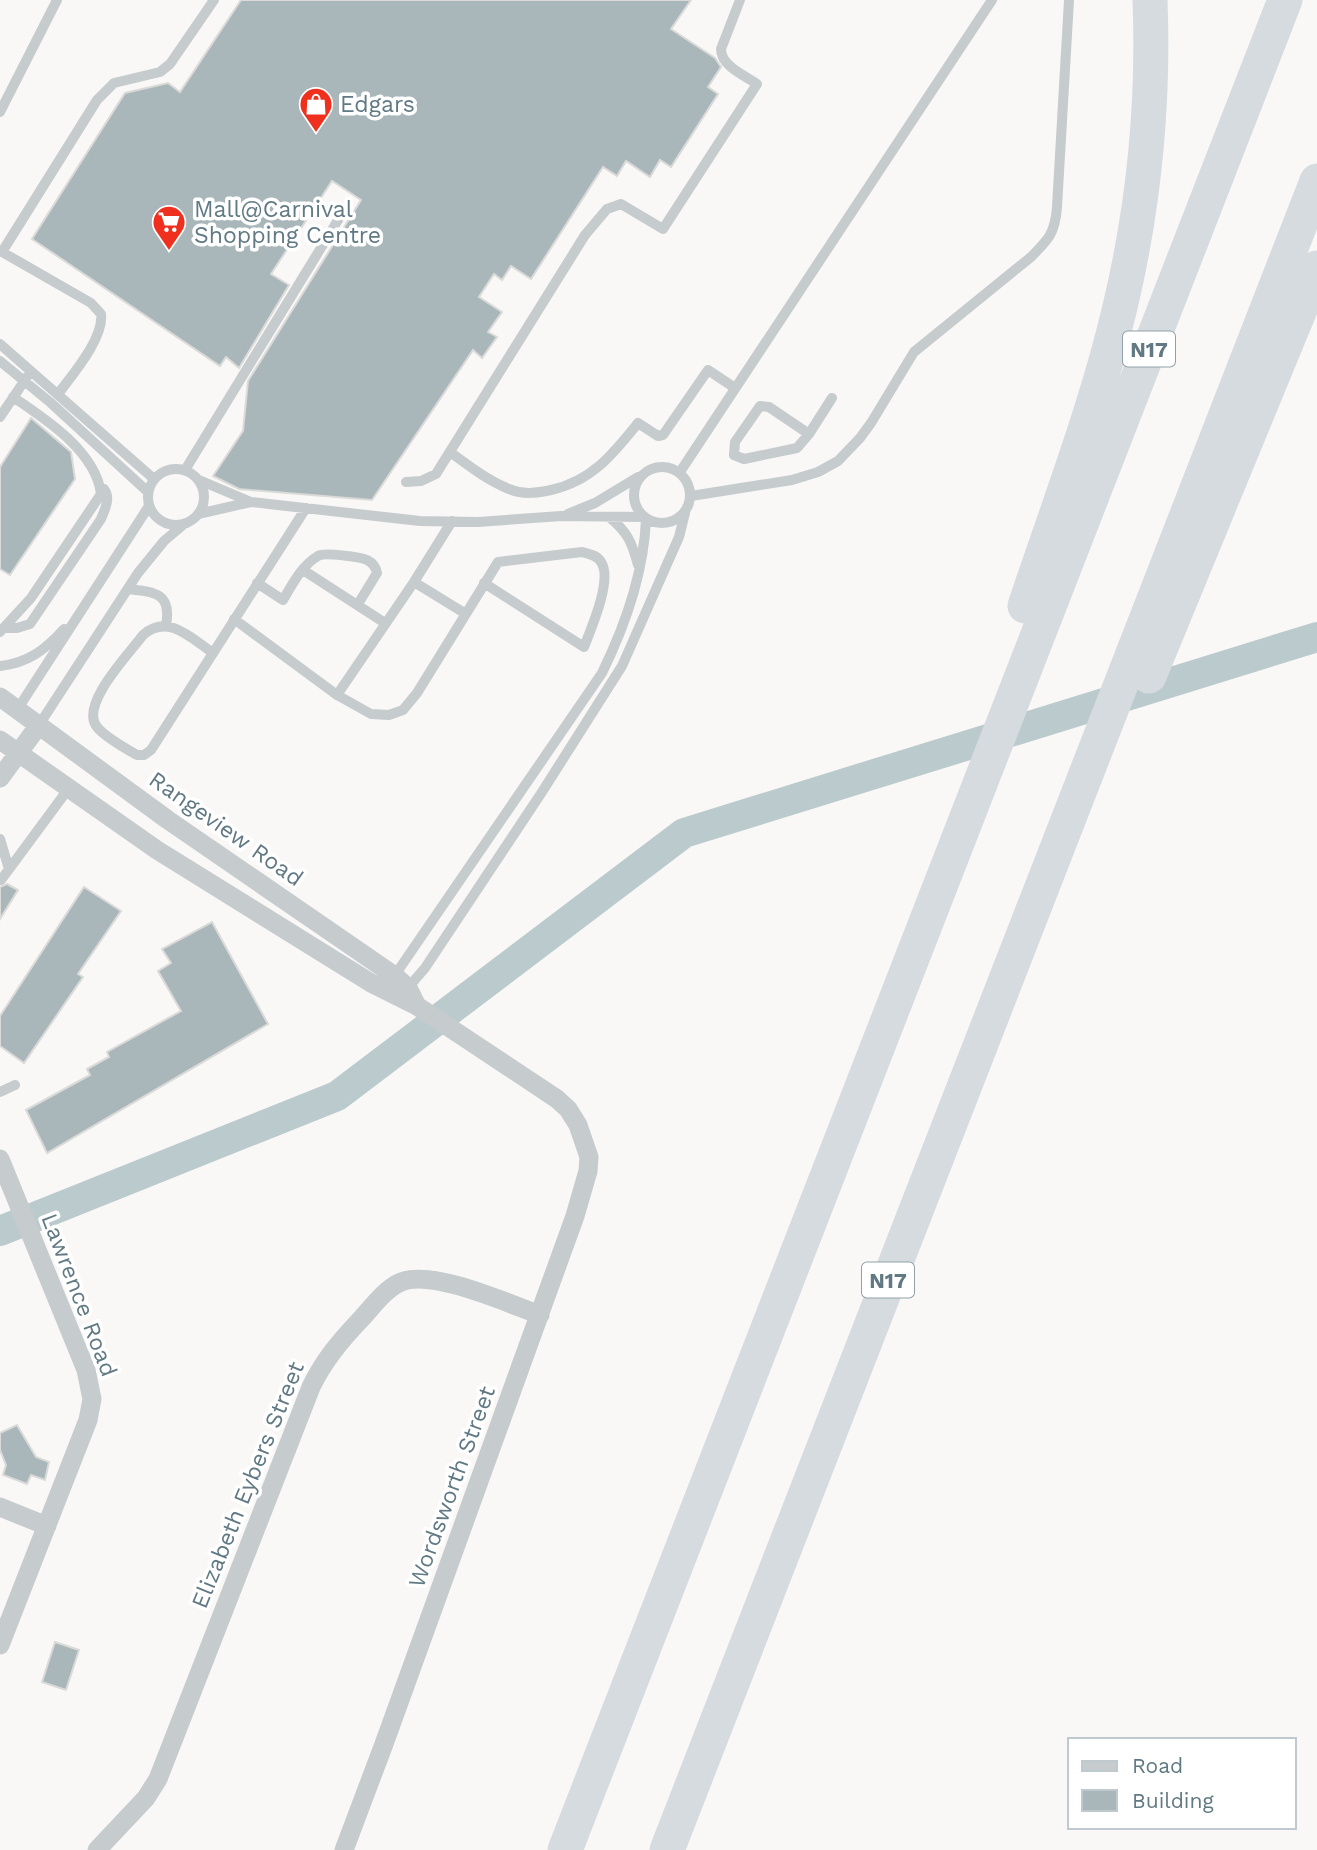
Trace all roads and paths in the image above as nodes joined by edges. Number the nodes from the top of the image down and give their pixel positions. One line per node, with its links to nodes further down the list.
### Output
1 (57, 0): 8 (lane)
2 (214, 0): 19 (lane)
3 (740, 0): 24 (lane)
4 (992, 0): 17 (lane)
5 (1069, 0): 33 (lane)
6 (1150, 0): 61 (highway)
7 (1285, 0): 61 (highway, N17)
8 (0, 112)
9 (1317, 181): 62 (highway, N17)
10 (346, 207): 25 (lane)
11 (1317, 268): 18 (highway)
12 (1317, 283): 18 (highway)
13 (0, 344): 15 (lane)
14 (0, 361): 16 (lane)
15 (32, 371): 16 (lane); 19 (lane)
16 (24, 381): 20 (lane); 32 (lane)
17 (735, 388): 24 (lane); 26 (lane)
18 (1268, 388): 62 (highway)
19 (58, 394): 28 (lane)
20 (13, 397): 22 (lane); 31 (lane)
21 (832, 398): 23 (lane)
22 (1, 415)
23 (809, 434): 23 (lane)
24 (450, 452): 30 (lane)
25 (185, 470): 28 (lane); 29 (lane)
26 (680, 472): 27 (lane); 33 (lane)
27 (645, 473): 39 (lane); 41 (lane)
28 (154, 479): 32 (lane)
29 (199, 480): 34 (lane); 38 (lane)
30 (406, 482)
31 (100, 484): 56 (lane); 56 (lane)
32 (148, 492): 35 (lane)
33 (691, 496): 37 (lane)
34 (251, 502): 36 (lane); 38 (lane)
35 (149, 506): 43 (lane); 51 (lane)
36 (306, 509): 42 (lane); 47 (lane)
37 (685, 513): 41 (lane); 72 (lane)
38 (198, 514): 43 (lane)
39 (561, 516): 40 (lane); 42 (lane)
40 (609, 517): 41 (lane); 44 (lane)
41 (645, 518): 44 (lane)
42 (452, 521): 46 (lane)
43 (183, 524): 49 (lane)
44 (639, 569): 72 (lane)
45 (303, 570): 47 (lane); 50 (lane); 50 (lane)
46 (414, 582): 52 (lane); 54 (lane)
47 (257, 583): 53 (lane)
48 (484, 583): 48 (lane); 52 (lane)
49 (128, 589): 55 (lane); 64 (lane)
50 (358, 604): 54 (lane)
51 (81, 611): 58 (lane); 63 (lane)
52 (466, 614): 59 (lane)
53 (234, 619): 57 (lane); 59 (lane)
54 (385, 623): 59 (lane)
55 (166, 625): 57 (lane); 57 (lane)
56 (3, 630)
57 (213, 653)
58 (0, 666)
59 (337, 695)
60 (0, 698): 63 (street, Rangeview Road)
61 (1002, 705): 83 (highway, N17)
62 (1125, 705): 84 (highway, N17)
63 (18, 710): 64 (street, Rangeview Road); 65 (street)
64 (38, 725): 66 (street); 72 (street, Rangeview Road)
65 (0, 739): 66 (street, Rangeview Road)
66 (19, 753): 67 (street); 68 (street, Rangeview Road)
67 (0, 778)
68 (69, 788): 70 (lane); 72 (street, Rangeview Road)
69 (0, 839): 70 (lane)
70 (9, 869): 71 (lane)
71 (1, 880)
72 (396, 988): 75 (street, Rangeview Road)
73 (15, 1085): 74 (lane)
74 (0, 1092)
75 (583, 1138): 77 (street, Wordsworth Street)
76 (0, 1159): 79 (street, Lawrence Road)
77 (540, 1315): 81 (street, Elizabeth Eybers Street); 82 (street, Wordsworth Street)
78 (0, 1507): 79 (street)
79 (47, 1526): 80 (street, Lawrence Road)
80 (0, 1645)
81 (97, 1850)
82 (344, 1850)
83 (565, 1850)
84 (667, 1850)

